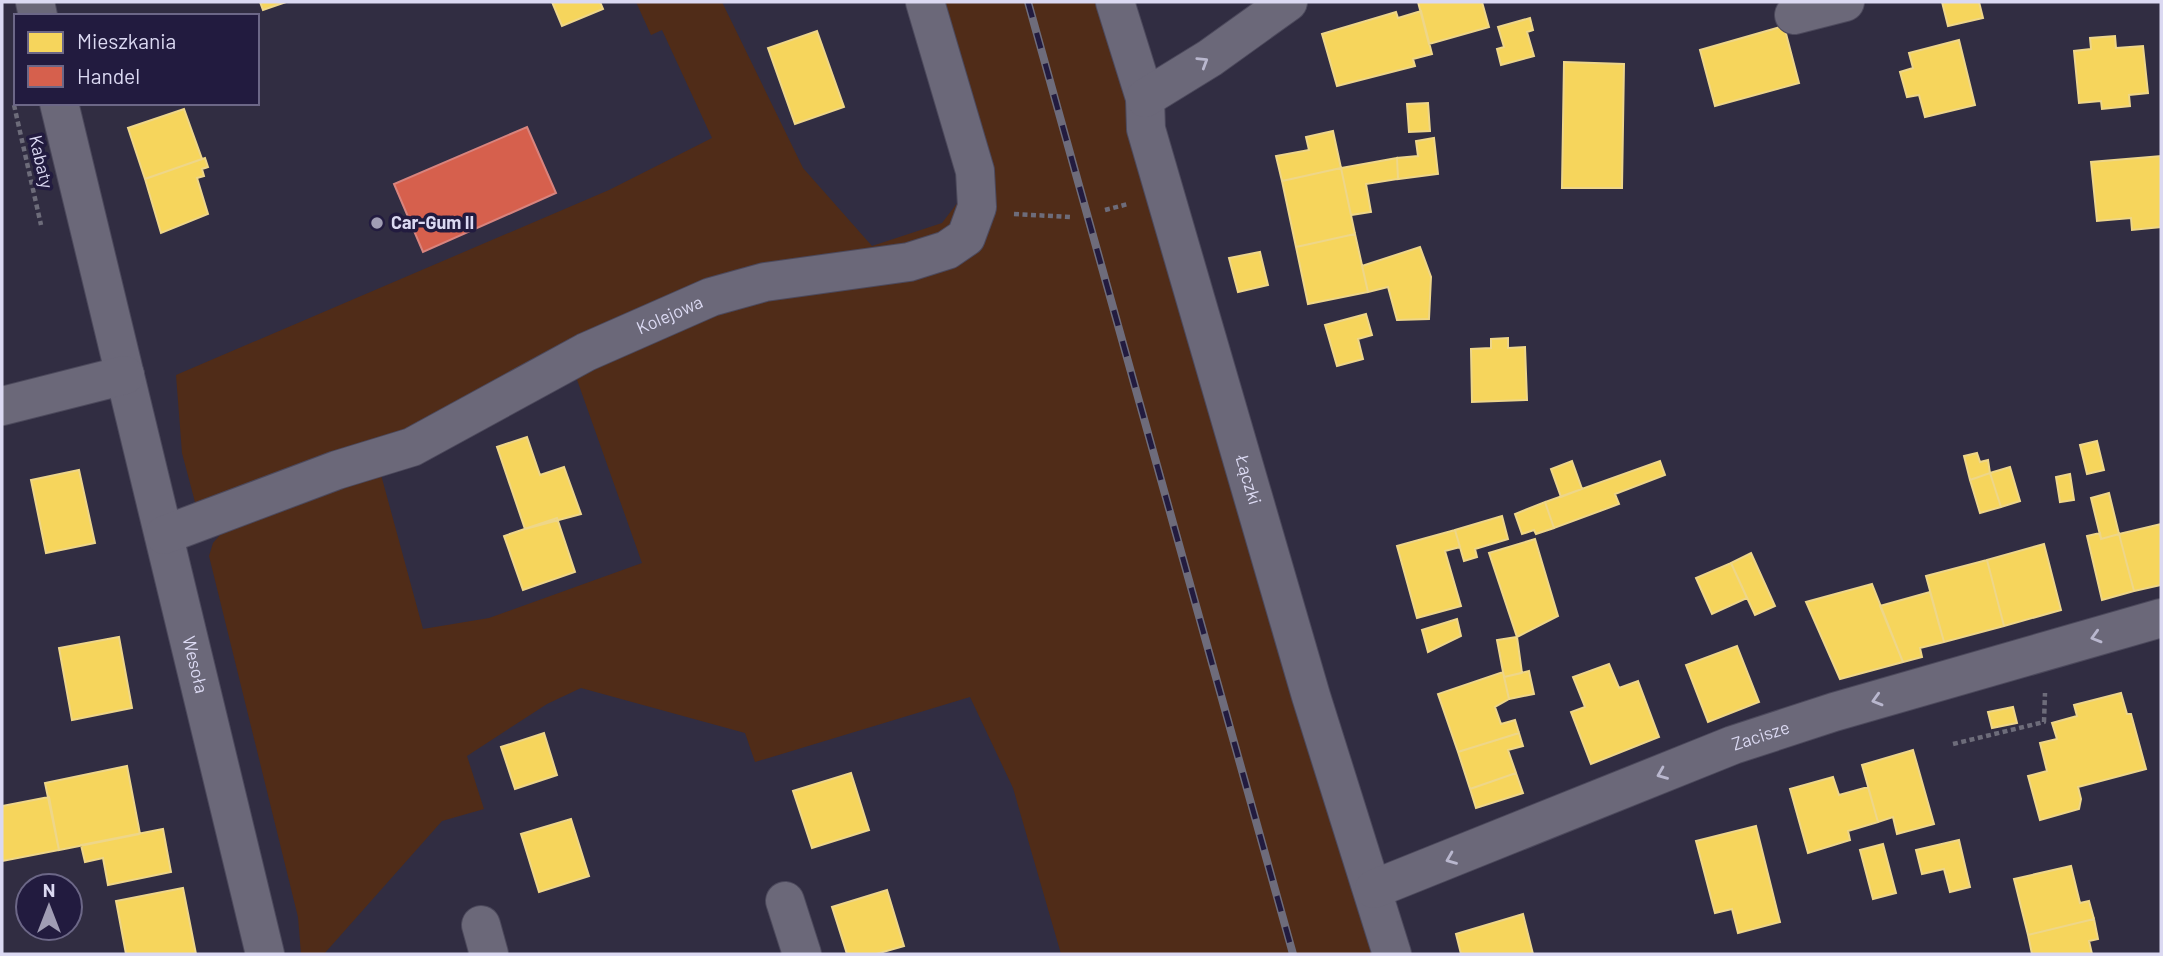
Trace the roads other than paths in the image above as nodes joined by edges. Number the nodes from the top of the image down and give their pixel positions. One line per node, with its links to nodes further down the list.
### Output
1 (925, 2): 10 (street, Kolejowa)
2 (1115, 2): 6 (street, Łączki)
3 (1288, 2): 6 (street, one-way to 3)
4 (1844, 2): 5 (street)
5 (1794, 15)
6 (1145, 98): 12 (street, Łączki)
7 (59, 105): 8 (street, Wesoła)
8 (125, 375): 9 (street); 10 (street, Wesoła)
9 (2, 406)
10 (164, 535): 14 (street, Wesoła)
11 (2161, 618): 12 (street, Zacisze, one-way to 12)
12 (1374, 889): 16 (street, Łączki)
13 (785, 901): 15 (street)
14 (265, 954)
15 (802, 954)
16 (1392, 954)

